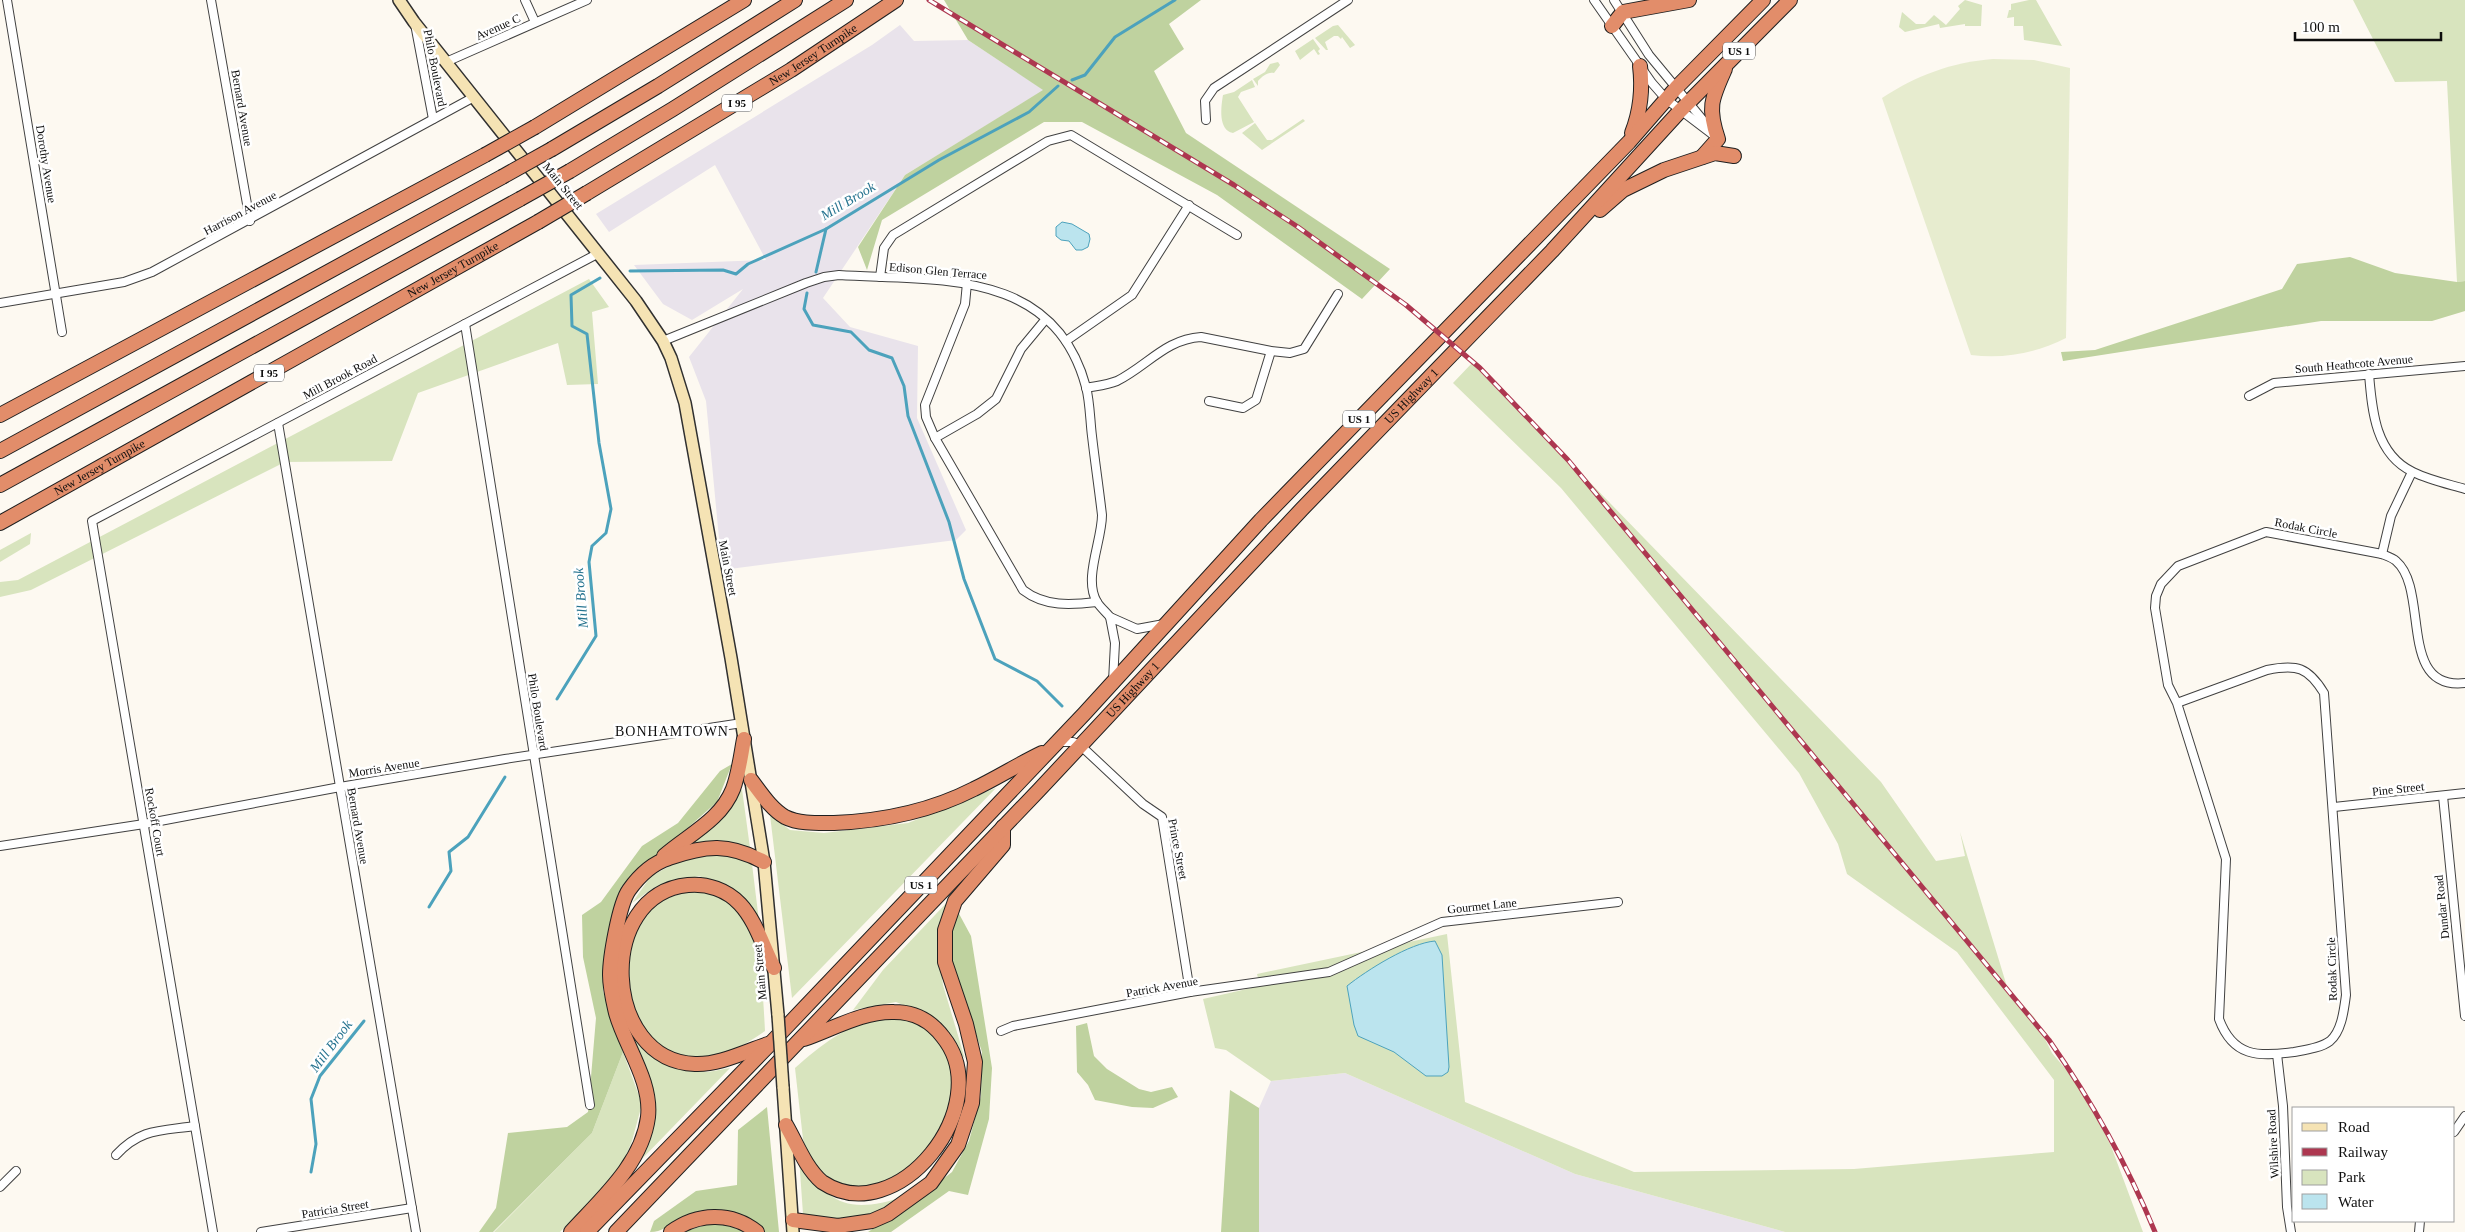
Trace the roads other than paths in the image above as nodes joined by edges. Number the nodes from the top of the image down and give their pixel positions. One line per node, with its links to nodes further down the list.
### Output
1 (7, 0): 39 (street, Dorothy Avenue)
2 (211, 0): 33 (street, Bernard Avenue)
3 (399, 0): 16 (main road, Main Street)
4 (525, 0): 17 (street)
5 (587, 0): 17 (street, Avenue C)
6 (744, 0): 53 (highway, bridge)
7 (795, 0): 56 (highway, bridge)
8 (846, 0): 58 (highway, I 95, bridge)
9 (896, 0): 61 (highway, New Jersey Turnpike / I 95, bridge)
10 (1348, 0): 27 (street)
11 (1594, 0): 18 (street)
12 (1689, 0): 15 (highway)
13 (1763, 0): 22 (highway, US 1)
14 (1790, 0): 19 (highway, US 1)
15 (1618, 6): 18 (highway); 22 (street)
16 (414, 22): 20 (main road, Main Street); 26 (street, Philo Boulevard)
17 (535, 22): 20 (street, Avenue C)
18 (1612, 26): 21 (street)
19 (1729, 61): 25 (highway, US 1); 28 (highway)
20 (446, 62): 23 (main road, Main Street)
21 (1640, 66): 24 (street); 29 (highway)
22 (1676, 88): 24 (highway, US 1); 25 (street)
23 (474, 97): 26 (street, Harrison Avenue); 36 (main road, Main Street)
24 (1666, 99): 25 (street); 29 (highway, US 1)
25 (1684, 107): 28 (street); 28 (street); 35 (highway, US Highway 1 / US 1)
26 (433, 119): 33 (street, Harrison Avenue)
27 (1206, 120)
28 (1718, 138): 31 (highway)
29 (1629, 142): 65 (highway, US 1)
30 (1734, 156): 31 (highway)
31 (1699, 160): 35 (highway)
32 (1188, 205): 34 (street); 37 (street); 46 (street)
33 (250, 221): 39 (street, Harrison Avenue)
34 (1237, 235)
35 (1552, 251): 71 (highway, US Highway 1 / US 1)
36 (599, 253): 43 (street, Mill Brook Road); 45 (main road, Main Street)
37 (880, 277): 38 (street, Edison Glen Terrace); 45 (street, Edison Glen Terrace)
38 (967, 283): 42 (street, Edison Glen Terrace); 55 (street)
39 (56, 293): 41 (street, Harrison Avenue); 44 (street, Dorothy Avenue)
40 (1338, 294): 47 (street)
41 (0, 302)
42 (1045, 320): 46 (street, Edison Glen Terrace); 55 (street)
43 (465, 324): 54 (street, Mill Brook Road); 73 (street, Philo Boulevard)
44 (62, 332)
45 (663, 341): 69 (main road, Main Street)
46 (1066, 342): 50 (street, Edison Glen Terrace)
47 (1271, 351): 50 (street); 52 (street)
48 (2465, 366): 49 (street, South Heathcote Avenue)
49 (2369, 374): 51 (street, South Heathcote Avenue); 57 (street)
50 (1086, 388): 63 (street, Edison Glen Terrace)
51 (2249, 396)
52 (1209, 401)
53 (0, 415)
54 (278, 423): 60 (street, Mill Brook Road); 75 (street, Bernard Avenue)
55 (935, 438): 63 (street)
56 (0, 451)
57 (2412, 472): 59 (street); 62 (street)
58 (0, 485)
59 (2465, 489)
60 (92, 521): 79 (street, Rockoff Court)
61 (0, 524)
62 (2382, 554): 67 (street, Rodak Circle); 68 (street, Rodak Circle)
63 (1097, 602): 64 (street)
64 (1110, 617): 65 (street); 66 (street)
65 (1168, 623): 66 (highway, US 1)
66 (1112, 682): 72 (highway, US 1)
67 (2465, 683)
68 (2176, 703): 78 (street, Rodak Circle); 92 (street, Rodak Circle)
69 (742, 723): 70 (main road, Main Street); 73 (street, Morris Avenue)
70 (744, 739): 74 (main road, Main Street); 82 (highway)
71 (1080, 745): 72 (street); 80 (highway, US 1); 87 (street, Prince Street)
72 (1054, 746): 74 (highway); 91 (highway, US 1)
73 (534, 755): 75 (street, Morris Avenue); 93 (street, Philo Boulevard)
74 (751, 780): 83 (main road, Main Street)
75 (340, 787): 79 (street, Morris Avenue); 102 (street, Bernard Avenue)
76 (2465, 793): 77 (street, Pine Street)
77 (2442, 796): 78 (street, Pine Street); 88 (street, Dundar Road)
78 (2334, 807): 92 (street, Rodak Circle)
79 (144, 824): 81 (street, Morris Avenue); 96 (street, Rockoff Court)
80 (1003, 827): 90 (highway, US 1); 103 (highway)
81 (0, 846)
82 (657, 862): 83 (highway); 108 (highway)
83 (764, 862): 85 (main road, Main Street)
84 (1618, 902): 86 (street, Gourmet Lane)
85 (774, 968): 91 (highway); 95 (main road, Main Street, bridge)
86 (1329, 972): 87 (street, Patrick Avenue)
87 (1190, 992): 89 (street, Patrick Avenue)
88 (2465, 1016)
89 (1001, 1031)
90 (801, 1040): 95 (highway); 110 (highway, US 1)
91 (771, 1043): 109 (highway, US 1)
92 (2277, 1054): 99 (street, Wilshire Road)
93 (590, 1105)
94 (2465, 1116): 97 (street)
95 (786, 1125): 104 (main road, Main Street)
96 (195, 1126): 98 (street); 105 (street, Rockoff Court)
97 (2455, 1131)
98 (116, 1155)
99 (2290, 1167): 114 (street, Wilshire Road)
100 (16, 1171): 101 (street)
101 (0, 1187)
102 (412, 1208): 106 (street, Patricia Street); 107 (street, Bernard Avenue)
103 (872, 1221): 104 (highway); 113 (highway)
104 (793, 1226)
105 (213, 1232)
106 (261, 1232)
107 (416, 1232)
108 (571, 1232)
109 (586, 1232)
110 (616, 1232)
111 (671, 1232): 112 (highway)
112 (758, 1232)
113 (855, 1232)
114 (2290, 1232)

